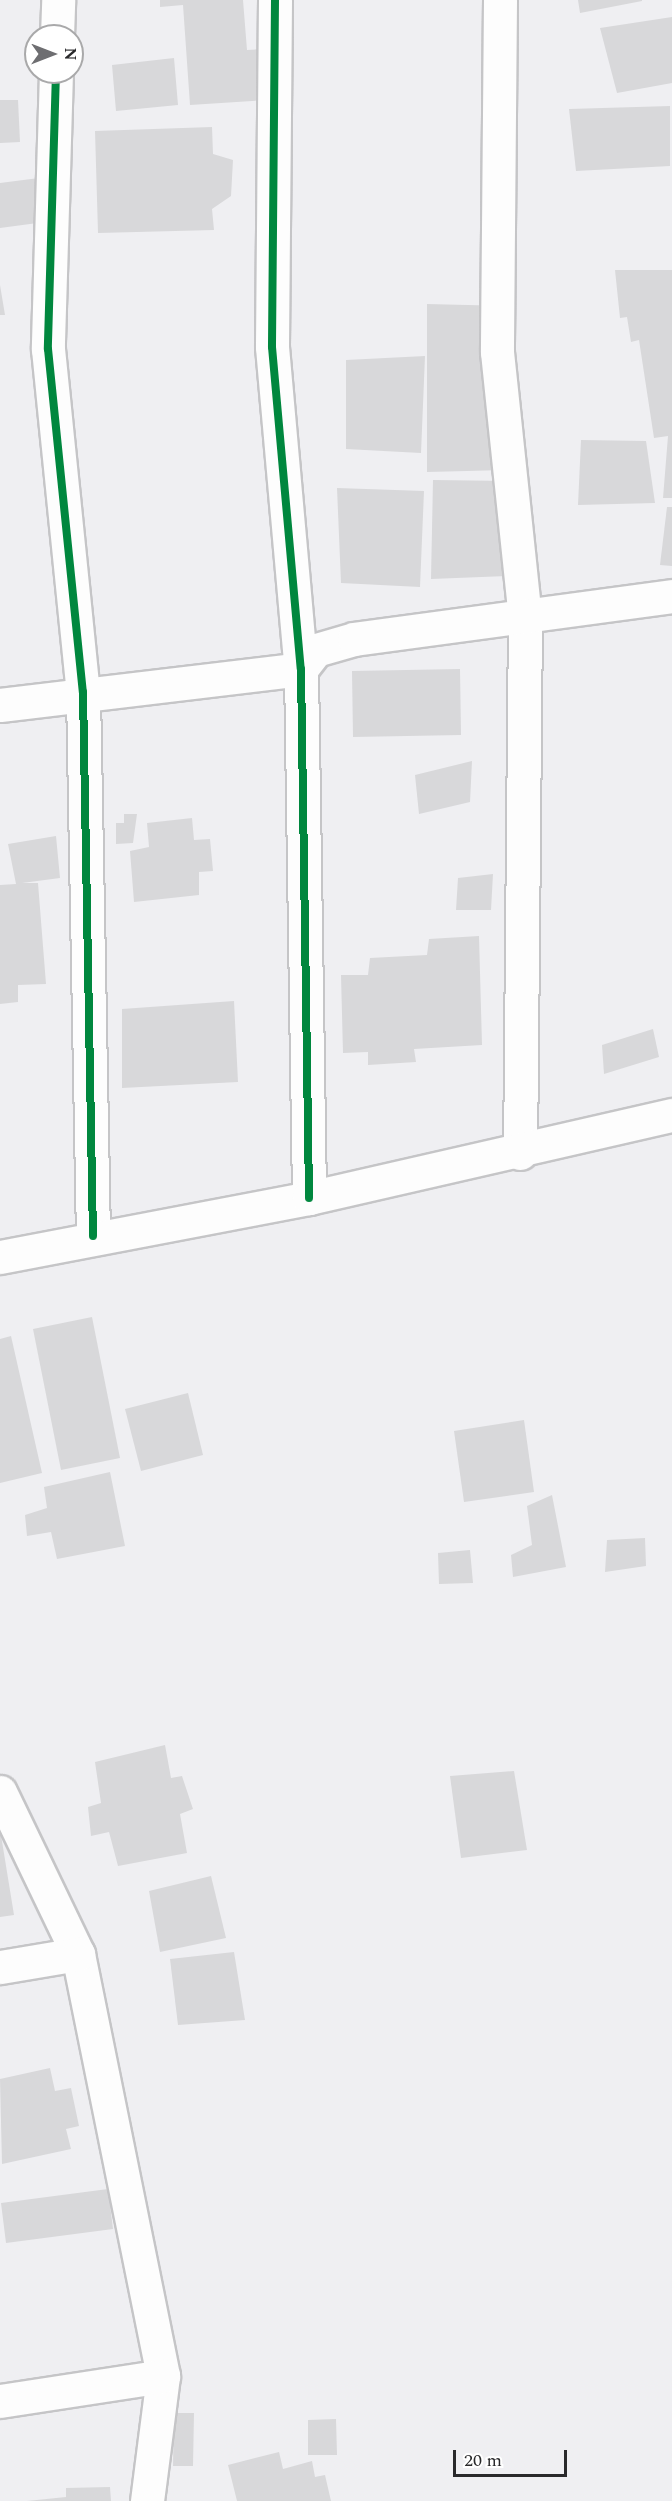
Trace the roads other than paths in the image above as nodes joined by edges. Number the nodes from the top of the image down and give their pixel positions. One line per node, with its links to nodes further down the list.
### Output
1 (58, 0): 4 (street)
2 (275, 0): 8 (street)
3 (500, 0): 7 (street)
4 (57, 24)
5 (56, 84): 9 (street)
6 (672, 596): 7 (street)
7 (525, 617): 8 (street); 12 (street)
8 (301, 669): 9 (street); 13 (street)
9 (83, 692): 10 (street); 14 (street)
10 (0, 705)
11 (672, 1115): 12 (street)
12 (520, 1153): 13 (street)
13 (309, 1198): 14 (street)
14 (93, 1236): 15 (street)
15 (0, 1257)
16 (0, 1792): 17 (street)
17 (78, 1953): 18 (street); 19 (street)
18 (0, 1967)
19 (163, 2376): 20 (street); 21 (street)
20 (0, 2401)
21 (147, 2501)

